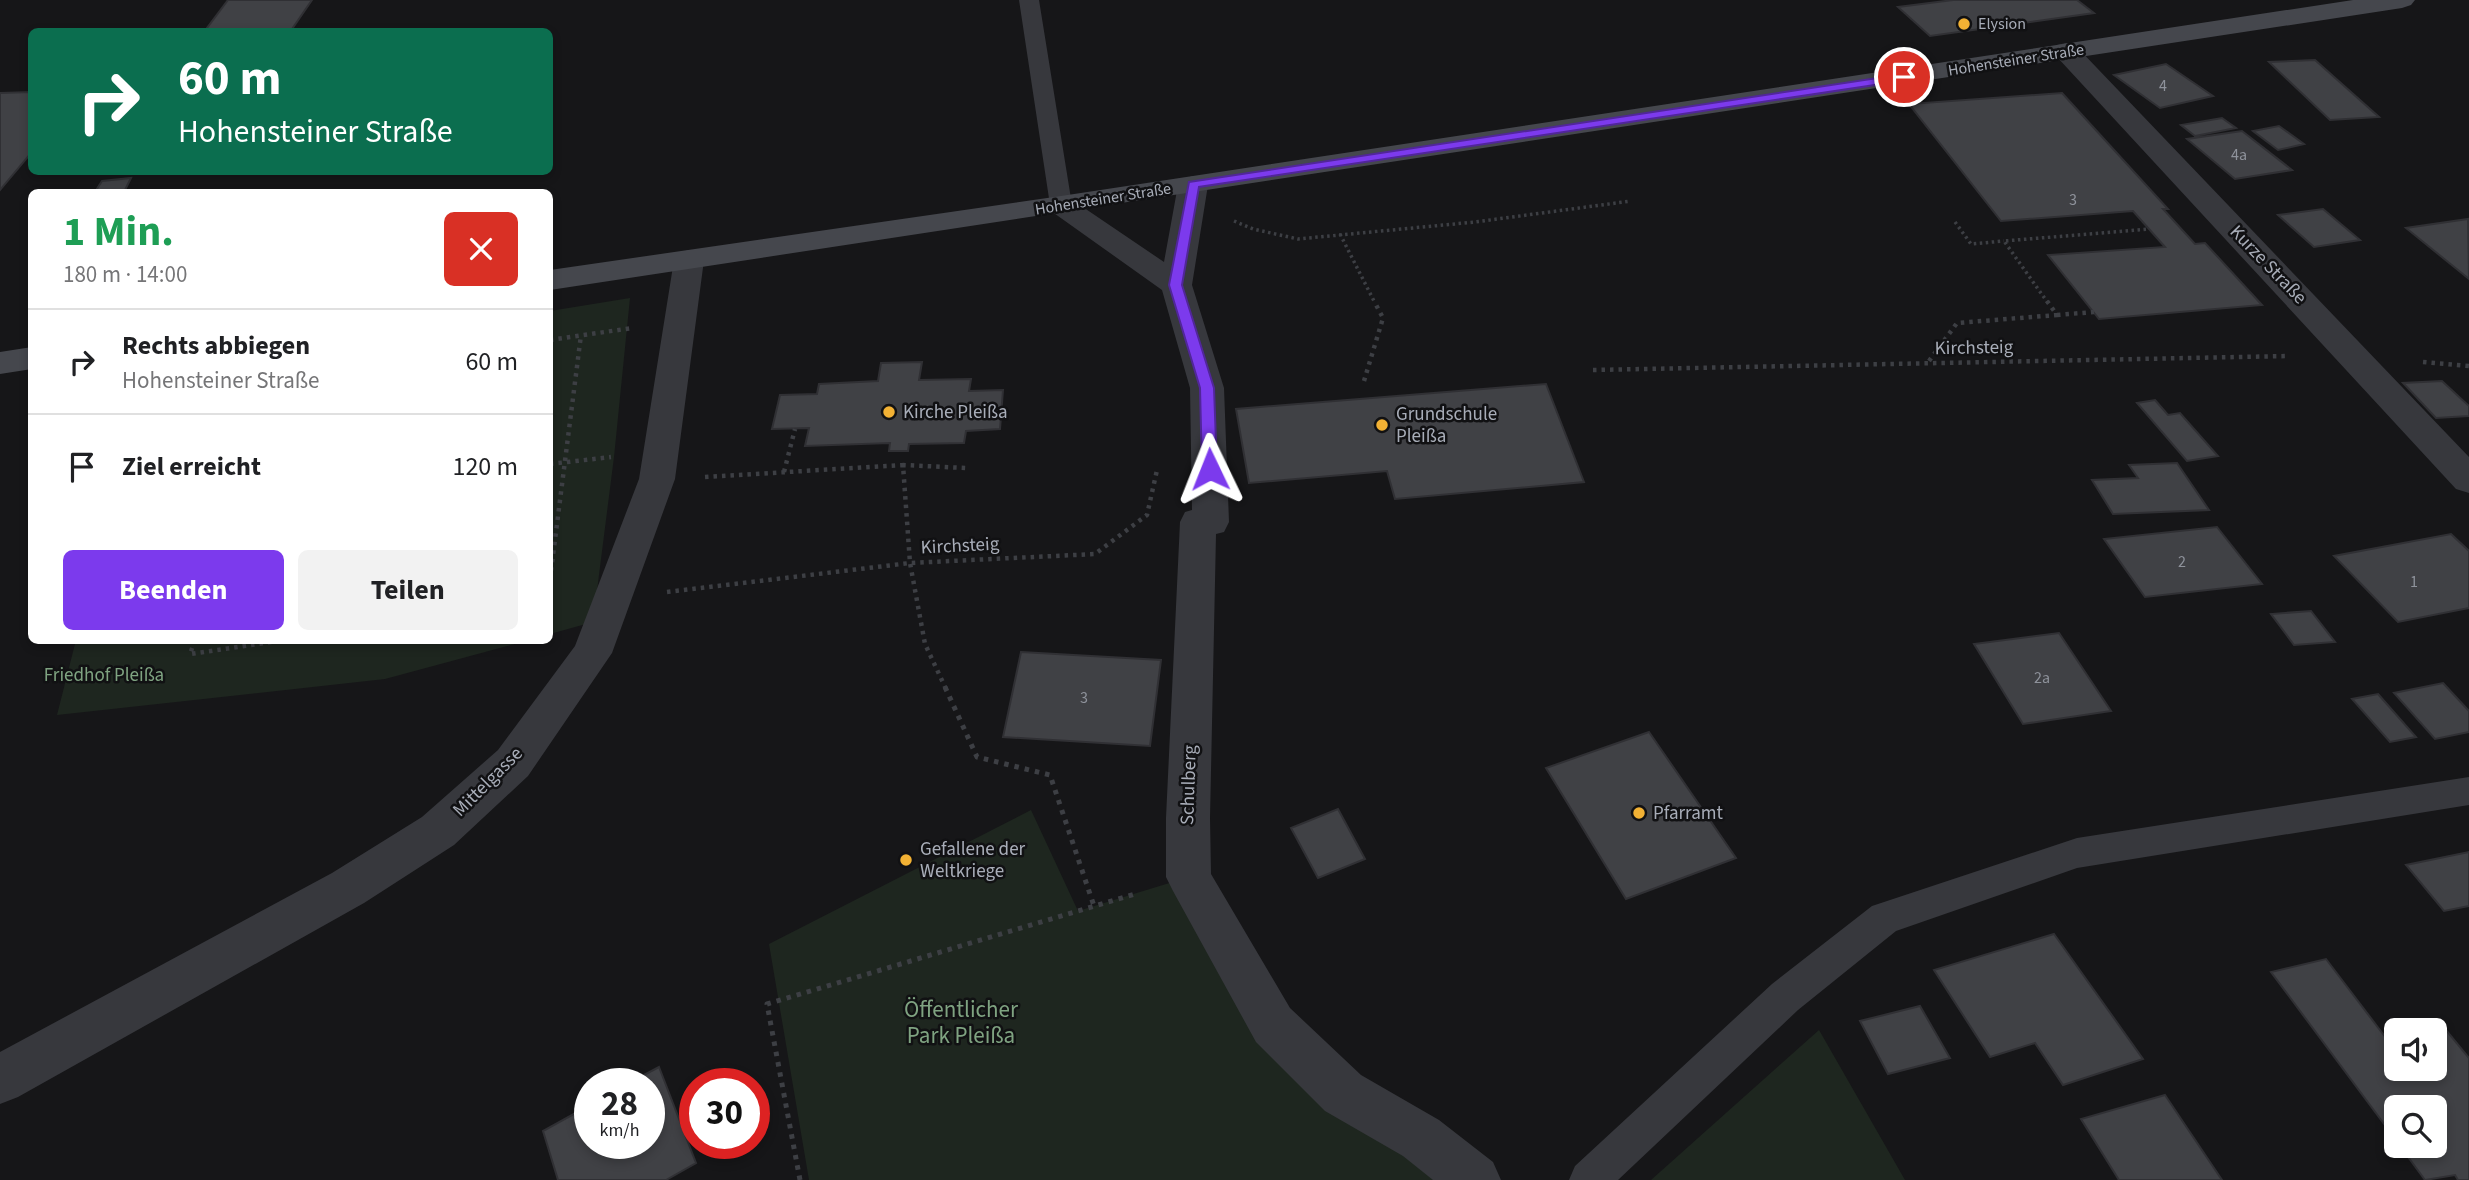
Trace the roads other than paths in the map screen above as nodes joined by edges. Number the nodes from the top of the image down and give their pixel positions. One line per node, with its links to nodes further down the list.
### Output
1 (1029, 0): 5 (lane)
2 (2402, 0): 3 (main road, Hohensteiner Straße)
3 (2066, 51): 4 (main road, Hohensteiner Straße); 11 (street, Kurze Straße)
4 (1193, 185): 5 (main road, Hohensteiner Straße); 8 (street, Schulberg)
5 (1061, 205): 6 (main road, Hohensteiner Straße); 8 (street)
6 (690, 260): 7 (main road, Hohensteiner Straße); 13 (street, Mittelgasse)
7 (553, 280)
8 (1176, 285): 15 (street, Schulberg)
9 (28, 359): 10 (main road)
10 (0, 363)
11 (2469, 480)
12 (2469, 791): 14 (lane)
13 (0, 1079)
14 (1606, 1174)
15 (1475, 1180)

